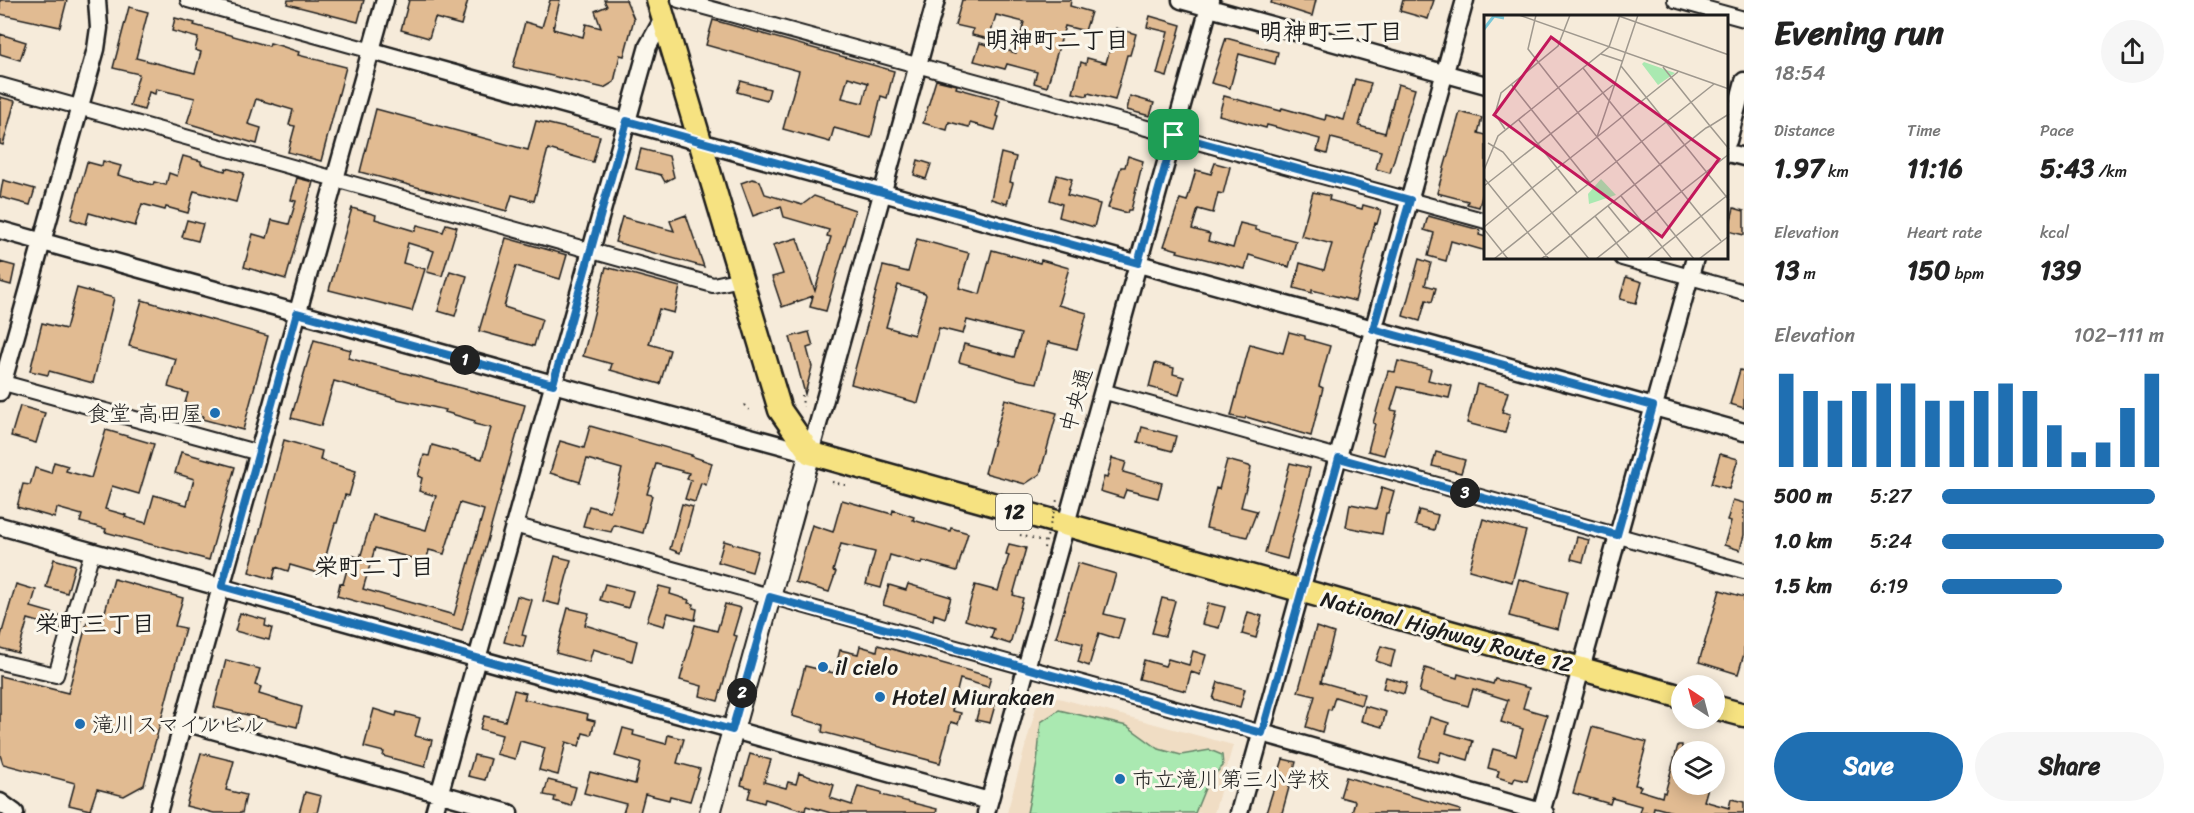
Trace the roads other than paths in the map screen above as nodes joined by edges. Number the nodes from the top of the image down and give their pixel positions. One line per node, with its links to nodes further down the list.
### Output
1 (97, 0): 18 (street)
2 (188, 0): 12 (street)
3 (385, 0): 12 (street)
4 (679, 0): 13 (street)
5 (936, 0): 13 (street)
6 (1181, 0): 9 (street)
7 (1465, 0): 14 (street)
8 (1675, 0): 11 (street)
9 (1210, 4): 14 (street); 20 (street, 中央通)
10 (660, 10): 19 (street); 22 (highway)
11 (1744, 19)
12 (372, 51): 19 (street); 25 (street)
13 (918, 64): 20 (street); 26 (street)
14 (1445, 73): 17 (street); 27 (street)
15 (1744, 81): 21 (street)
16 (0, 84): 18 (street)
17 (1484, 84)
18 (80, 107): 25 (street); 30 (street)
19 (627, 121): 22 (street); 31 (street)
20 (1174, 135): 27 (street); 34 (street, 中央通)
21 (1729, 137)
22 (699, 140): 26 (street); 36 (highway)
23 (1729, 153): 24 (street)
24 (1744, 157)
25 (335, 178): 31 (street); 38 (street)
26 (882, 193): 34 (street); 46 (street)
27 (1410, 200): 28 (street); 39 (street)
28 (1484, 219)
29 (0, 230): 30 (street)
30 (42, 242): 38 (street); 41 (street)
31 (591, 249): 36 (street); 40 (street)
32 (1629, 260): 35 (street)
33 (1694, 260): 35 (street)
34 (1138, 263): 39 (street); 42 (street, 中央通)
35 (1690, 277): 37 (street); 43 (street)
36 (741, 279): 46 (highway)
37 (1744, 292)
38 (297, 313): 40 (street); 45 (street)
39 (1373, 329): 43 (street); 47 (street)
40 (553, 384): 46 (street); 48 (street)
41 (1, 386): 45 (street)
42 (1102, 391): 47 (street); 50 (street, 中央通)
43 (1653, 406): 44 (street); 51 (street)
44 (1744, 432)
45 (259, 453): 54 (street)
46 (810, 453): 50 (highway, National Highway Route 12 / 12); 56 (main road)
47 (1339, 458): 51 (street); 55 (street)
48 (514, 525): 56 (street); 57 (street)
49 (0, 526): 52 (street)
50 (1065, 526): 55 (highway, National Highway Route 12 / 12); 59 (street, 中央通)
51 (1617, 535): 53 (street); 60 (street)
52 (92, 552): 54 (street); 58 (street)
53 (1744, 571)
54 (222, 586): 57 (street); 64 (street)
55 (1301, 592): 60 (highway, National Highway Route 12 / 12); 66 (street)
56 (770, 597): 59 (street); 65 (main road)
57 (477, 658): 65 (street); 67 (street)
58 (0, 662)
59 (1025, 668): 66 (street); 69 (street, 中央通)
60 (1580, 669): 61 (highway, National Highway Route 12 / 12); 76 (street)
61 (1671, 694)
62 (1725, 710): 63 (highway)
63 (1744, 715)
64 (184, 722): 67 (street); 71 (street)
65 (732, 730): 69 (street); 74 (main road)
66 (1262, 733): 75 (street); 76 (street)
67 (440, 794): 72 (street); 73 (street)
68 (0, 802): 70 (street)
69 (988, 807)
70 (15, 813)
71 (158, 813)
72 (434, 813)
73 (509, 813)
74 (710, 813)
75 (1239, 813)
76 (1542, 813)

